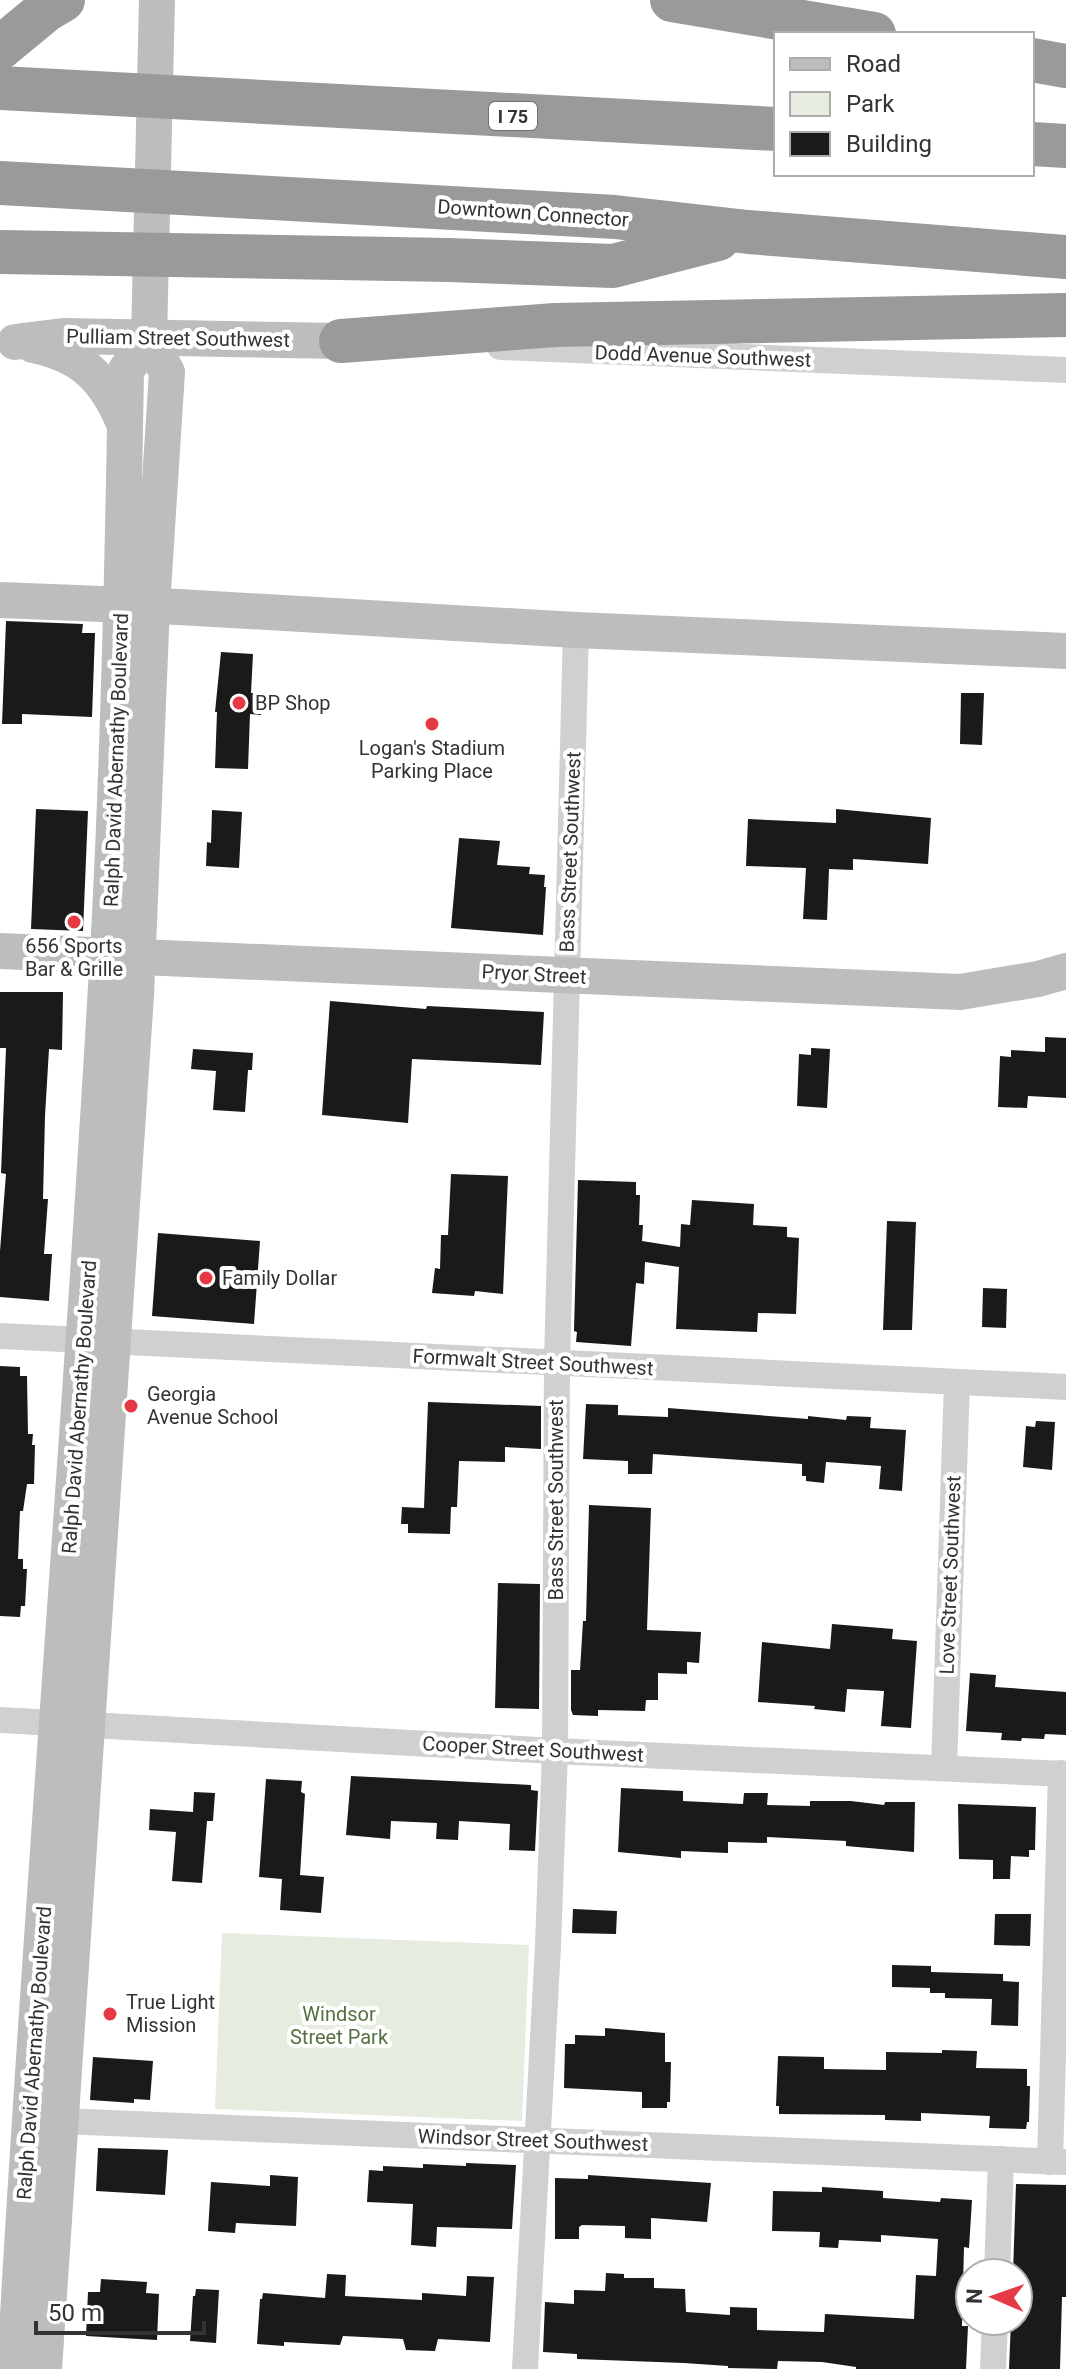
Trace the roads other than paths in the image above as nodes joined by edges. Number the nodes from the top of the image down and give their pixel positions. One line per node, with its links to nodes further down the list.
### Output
1 (63, 0): 7 (highway)
2 (157, 0): 16 (main road, Ralph David Abernathy Boulevard)
3 (672, 0): 4 (highway)
4 (862, 32)
5 (1034, 60): 6 (highway)
6 (1066, 66)
7 (1, 78): 8 (highway, I 75)
8 (774, 129)
9 (1034, 144): 10 (highway)
10 (1066, 146)
11 (0, 183): 12 (highway, Downtown Connector)
12 (748, 232): 13 (highway); 14 (highway, Downtown Connector)
13 (0, 252)
14 (1066, 257)
15 (1066, 315): 18 (highway)
16 (149, 339): 17 (main road, Pulliam Street Southwest); 18 (main road, Pulliam Street Southwest); 20 (main road, Ralph David Abernathy Boulevard); 21 (main road, Ralph David Abernathy Boulevard)
17 (8, 341): 20 (main road, Pulliam Street Southwest)
18 (341, 341): 19 (street, Dodd Avenue Southwest)
19 (1066, 370)
20 (124, 435): 21 (main road); 23 (main road, Ralph David Abernathy Boulevard)
21 (163, 445): 23 (main road, Ralph David Abernathy Boulevard)
22 (0, 600): 23 (main road)
23 (137, 606): 24 (main road); 27 (main road, Ralph David Abernathy Boulevard)
24 (576, 630): 25 (main road); 29 (street, Bass Street Southwest)
25 (1066, 651)
26 (0, 951): 27 (main road, Pryor Street)
27 (122, 956): 29 (main road, Pryor Street); 31 (main road, Ralph David Abernathy Boulevard)
28 (1066, 971): 29 (main road, Pryor Street)
29 (567, 976): 32 (street, Bass Street Southwest)
30 (0, 1336): 31 (street, Formwalt Street Southwest)
31 (99, 1341): 32 (street, Formwalt Street Southwest); 36 (main road, Ralph David Abernathy Boulevard)
32 (557, 1363): 33 (street, Formwalt Street Southwest); 37 (street, Bass Street Southwest)
33 (957, 1382): 34 (street, Formwalt Street Southwest); 38 (street, Love Street Southwest)
34 (1066, 1387)
35 (0, 1720): 36 (street, Cooper Street Southwest)
36 (72, 1724): 37 (street, Cooper Street Southwest); 40 (main road, Ralph David Abernathy Boulevard)
37 (555, 1751): 38 (street, Cooper Street Southwest); 41 (street, Bass Street Southwest)
38 (944, 1768): 39 (street, Cooper Street Southwest)
39 (1064, 1774): 43 (street)
40 (30, 2120): 41 (street, Windsor Street Southwest); 46 (main road, Ralph David Abernathy Boulevard); 47 (main road, Ralph David Abernathy Boulevard)
41 (536, 2139): 42 (street, Windsor Street Southwest); 48 (street, Bass Street Southwest)
42 (1001, 2159): 43 (street, Windsor Street Southwest); 44 (street)
43 (1058, 2162)
44 (998, 2257)
45 (994, 2337): 49 (street)
46 (15, 2369)
47 (44, 2369)
48 (525, 2369)
49 (993, 2369)

